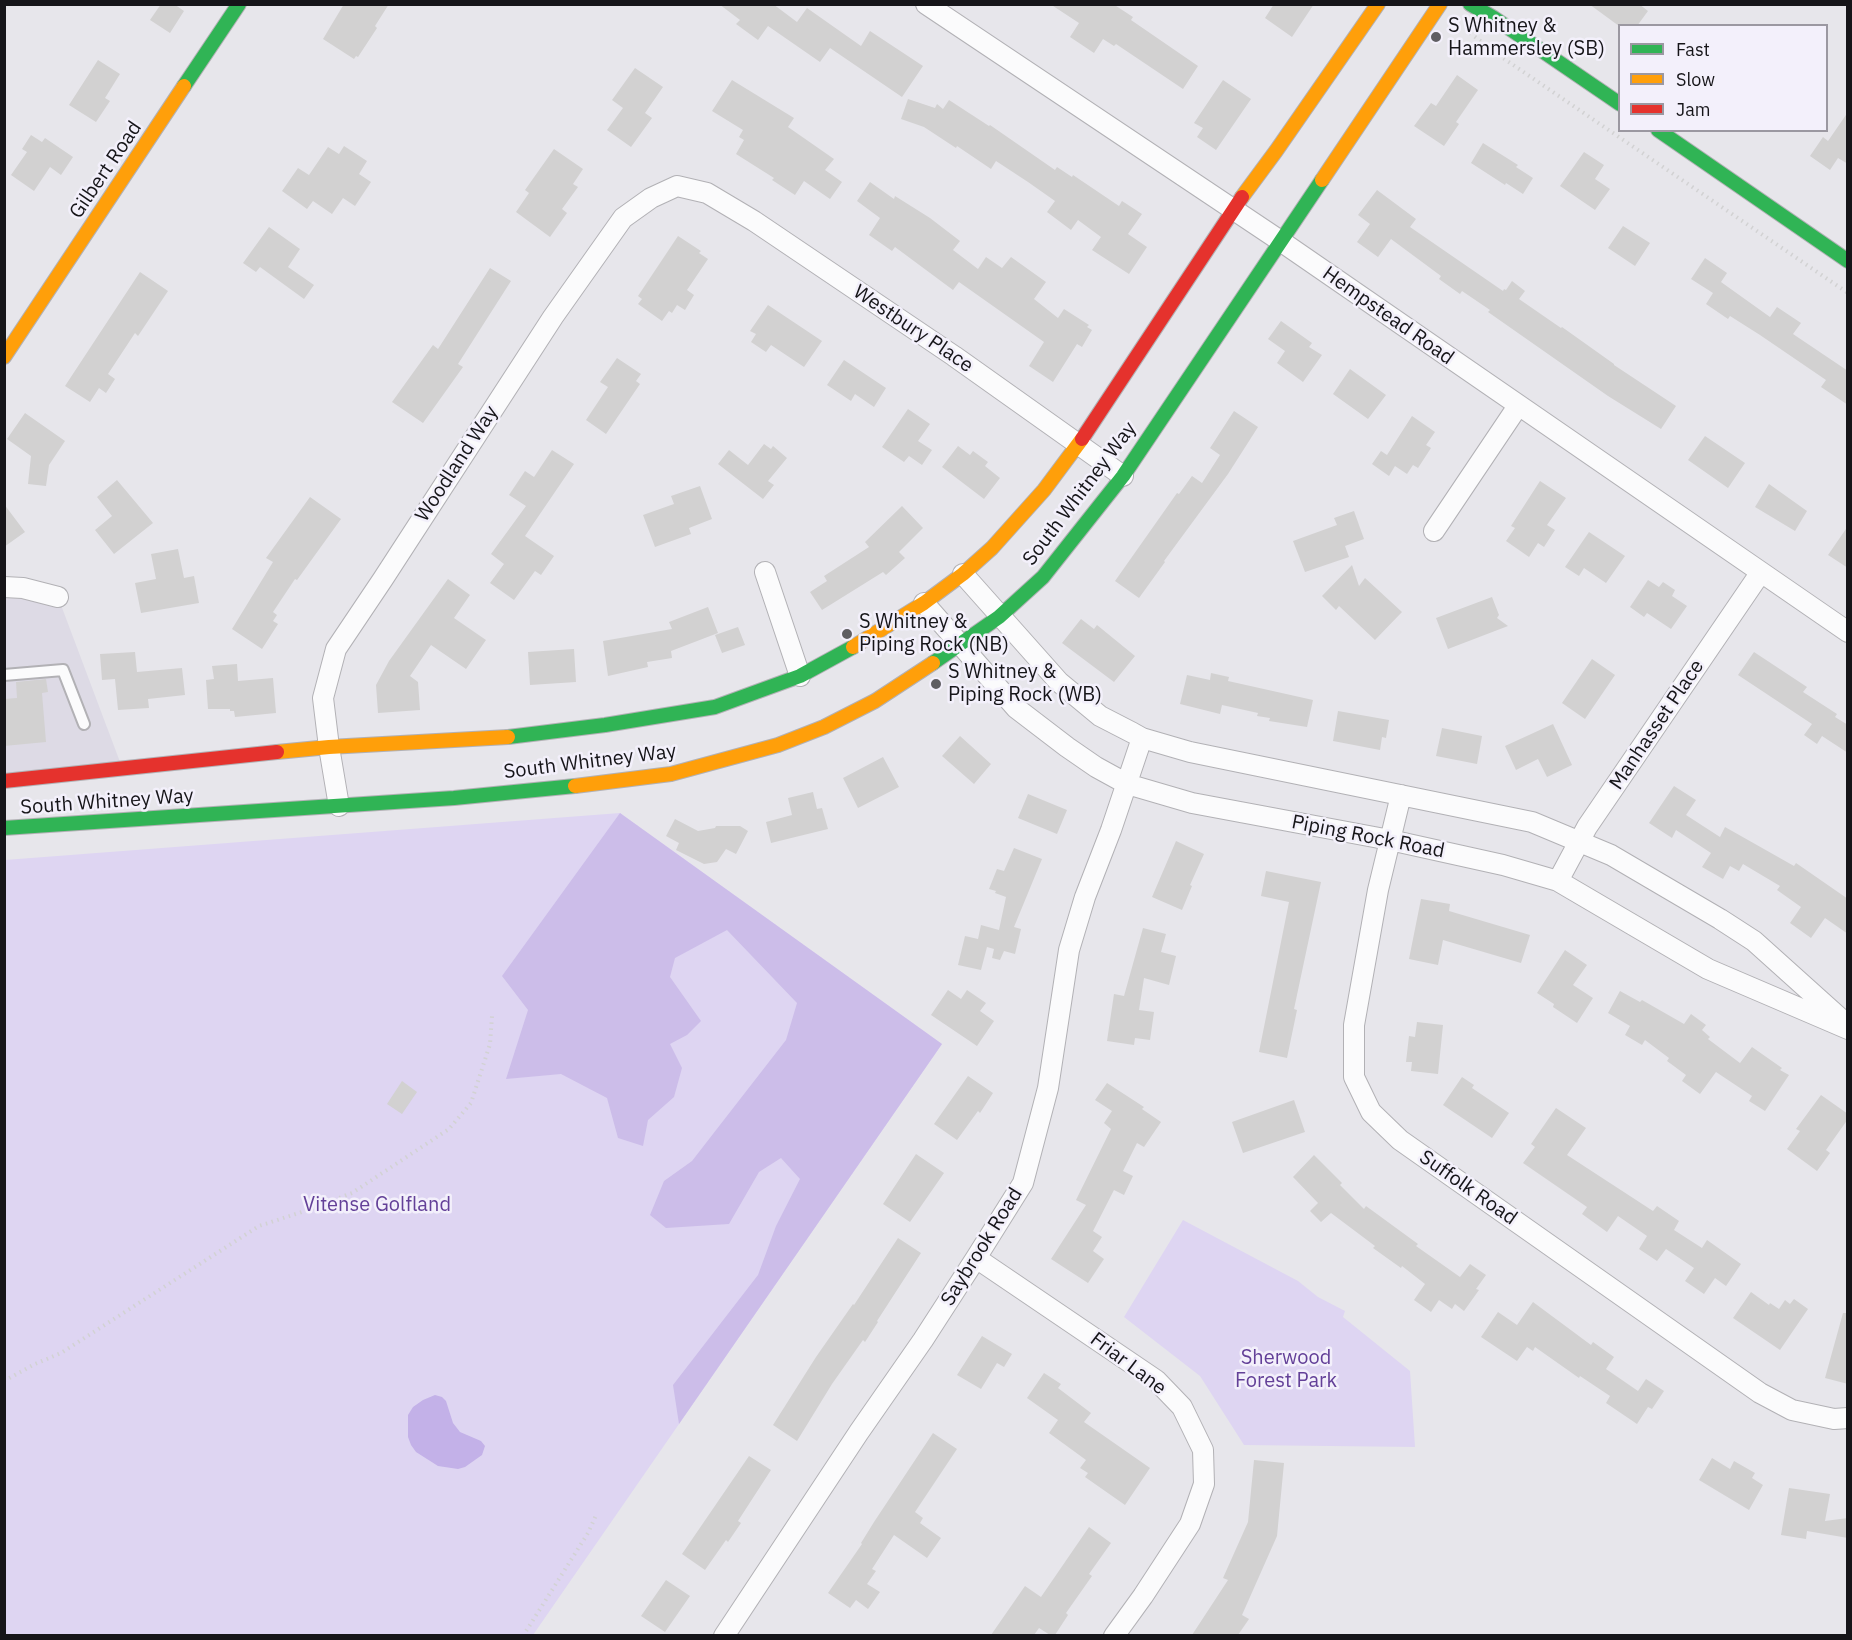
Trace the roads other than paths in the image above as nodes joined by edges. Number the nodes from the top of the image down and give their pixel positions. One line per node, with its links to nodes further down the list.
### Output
1 (239, 4): 12 (main road, Gilbert Road)
2 (926, 4): 9 (street, Hempstead Road)
3 (1378, 4): 9 (main road, South Whitney Way)
4 (1440, 4): 10 (main road, South Whitney Way)
5 (1470, 4): 6 (main road)
6 (1618, 103)
7 (1661, 132): 11 (main road)
8 (697, 191): 14 (street, Westbury Place); 30 (street, Woodland Way)
9 (1232, 210): 10 (street, Hempstead Road); 14 (main road, South Whitney Way)
10 (1282, 242): 13 (street, Hempstead Road); 15 (main road, South Whitney Way)
11 (1848, 261)
12 (4, 357)
13 (1518, 406): 16 (street); 18 (street, Hempstead Road)
14 (1079, 444): 15 (street, Westbury Place); 19 (main road, South Whitney Way)
15 (1123, 476): 23 (main road, South Whitney Way)
16 (1434, 531)
17 (765, 572): 27 (street)
18 (1761, 572): 24 (street, Hempstead Road); 37 (street, Manhasset Place)
19 (963, 574): 22 (main road, South Whitney Way); 23 (street, Piping Rock Road)
20 (4, 587): 21 (street)
21 (58, 597)
22 (924, 603): 25 (street, Piping Rock Road); 27 (main road, South Whitney Way)
23 (999, 617): 25 (main road, South Whitney Way); 29 (street, Piping Rock Road)
24 (1848, 632)
25 (960, 646): 32 (street, Piping Rock Road); 34 (main road, South Whitney Way)
26 (4, 675): 28 (lane)
27 (800, 676): 30 (main road, South Whitney Way)
28 (84, 724)
29 (1142, 738): 32 (street, Saybrook Road); 33 (street, Piping Rock Road)
30 (329, 747): 31 (main road, South Whitney Way); 34 (street, Woodland Way)
31 (4, 781)
32 (1127, 784): 36 (street, Piping Rock Road); 40 (street, Saybrook Road)
33 (1401, 795): 36 (street, Suffolk Road); 37 (street, Piping Rock Road)
34 (339, 806): 35 (main road, South Whitney Way)
35 (4, 828)
36 (1390, 840): 38 (street, Piping Rock Road); 41 (street, Suffolk Road)
37 (1579, 841): 38 (street, Manhasset Place); 39 (street, Piping Rock Road)
38 (1557, 881): 39 (street, Piping Rock Road)
39 (1848, 1027)
40 (976, 1258): 42 (street, Saybrook Road); 43 (street, Friar Lane)
41 (1848, 1418)
42 (724, 1635)
43 (1114, 1635)

